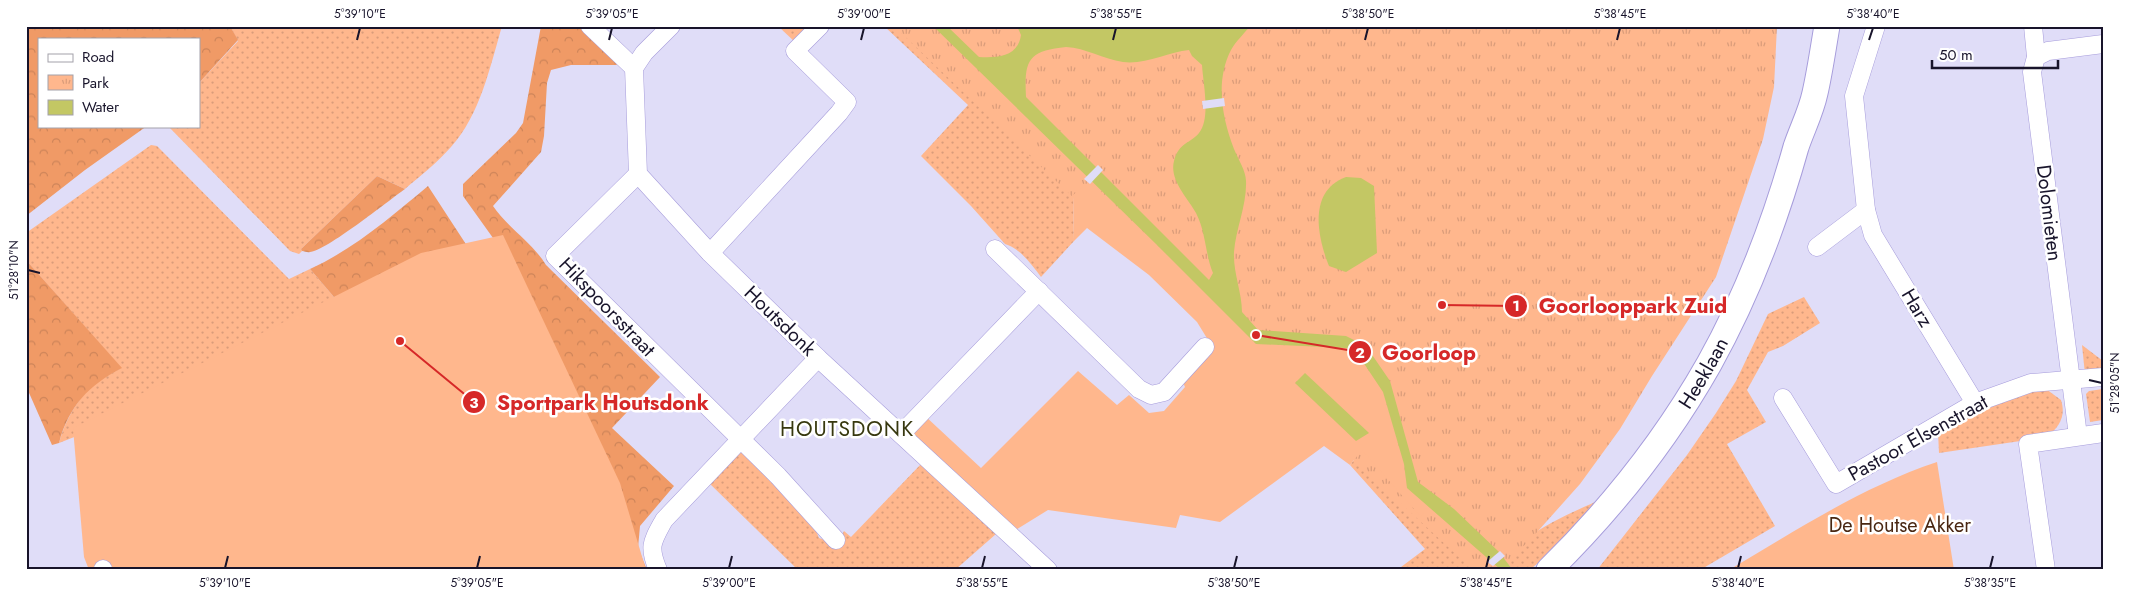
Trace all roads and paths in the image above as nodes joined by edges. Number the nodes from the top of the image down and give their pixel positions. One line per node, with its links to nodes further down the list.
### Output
1 (590, 26): 10 (street)
2 (671, 26): 10 (street)
3 (820, 26): 16 (street)
4 (1810, 26): 11 (main road, Heeklaan)
5 (1826, 26): 11 (main road, Heeklaan)
6 (1876, 26): 13 (street, Harz)
7 (2032, 26): 9 (street, Dolomieten)
8 (2103, 44): 9 (street)
9 (2036, 57): 21 (street, Dolomieten)
10 (634, 68): 12 (street)
11 (1798, 141): 31 (main road, Heeklaan)
12 (638, 174): 16 (street, Houtsdonk); 27 (street, Hikspoorsstraat)
13 (1866, 210): 14 (street); 23 (street, Harz)
14 (1817, 247)
15 (996, 249): 17 (street)
16 (710, 253): 19 (street, Houtsdonk)
17 (1039, 291): 18 (street); 25 (street)
18 (1204, 347)
19 (818, 358): 25 (street, Houtsdonk); 27 (street)
20 (2103, 377): 21 (street, Pastoor Elsenstraat)
21 (2070, 378): 23 (street, Pastoor Elsenstraat); 26 (street, Dolomieten)
22 (1783, 398): 23 (street, Pastoor Elsenstraat)
23 (1975, 402)
24 (2103, 433): 26 (street)
25 (901, 434): 30 (street, Houtsdonk)
26 (2078, 436): 32 (street)
27 (740, 440): 28 (street); 29 (street)
28 (836, 540)
29 (658, 570)
30 (1048, 570)
31 (1549, 570)
32 (2046, 570)

